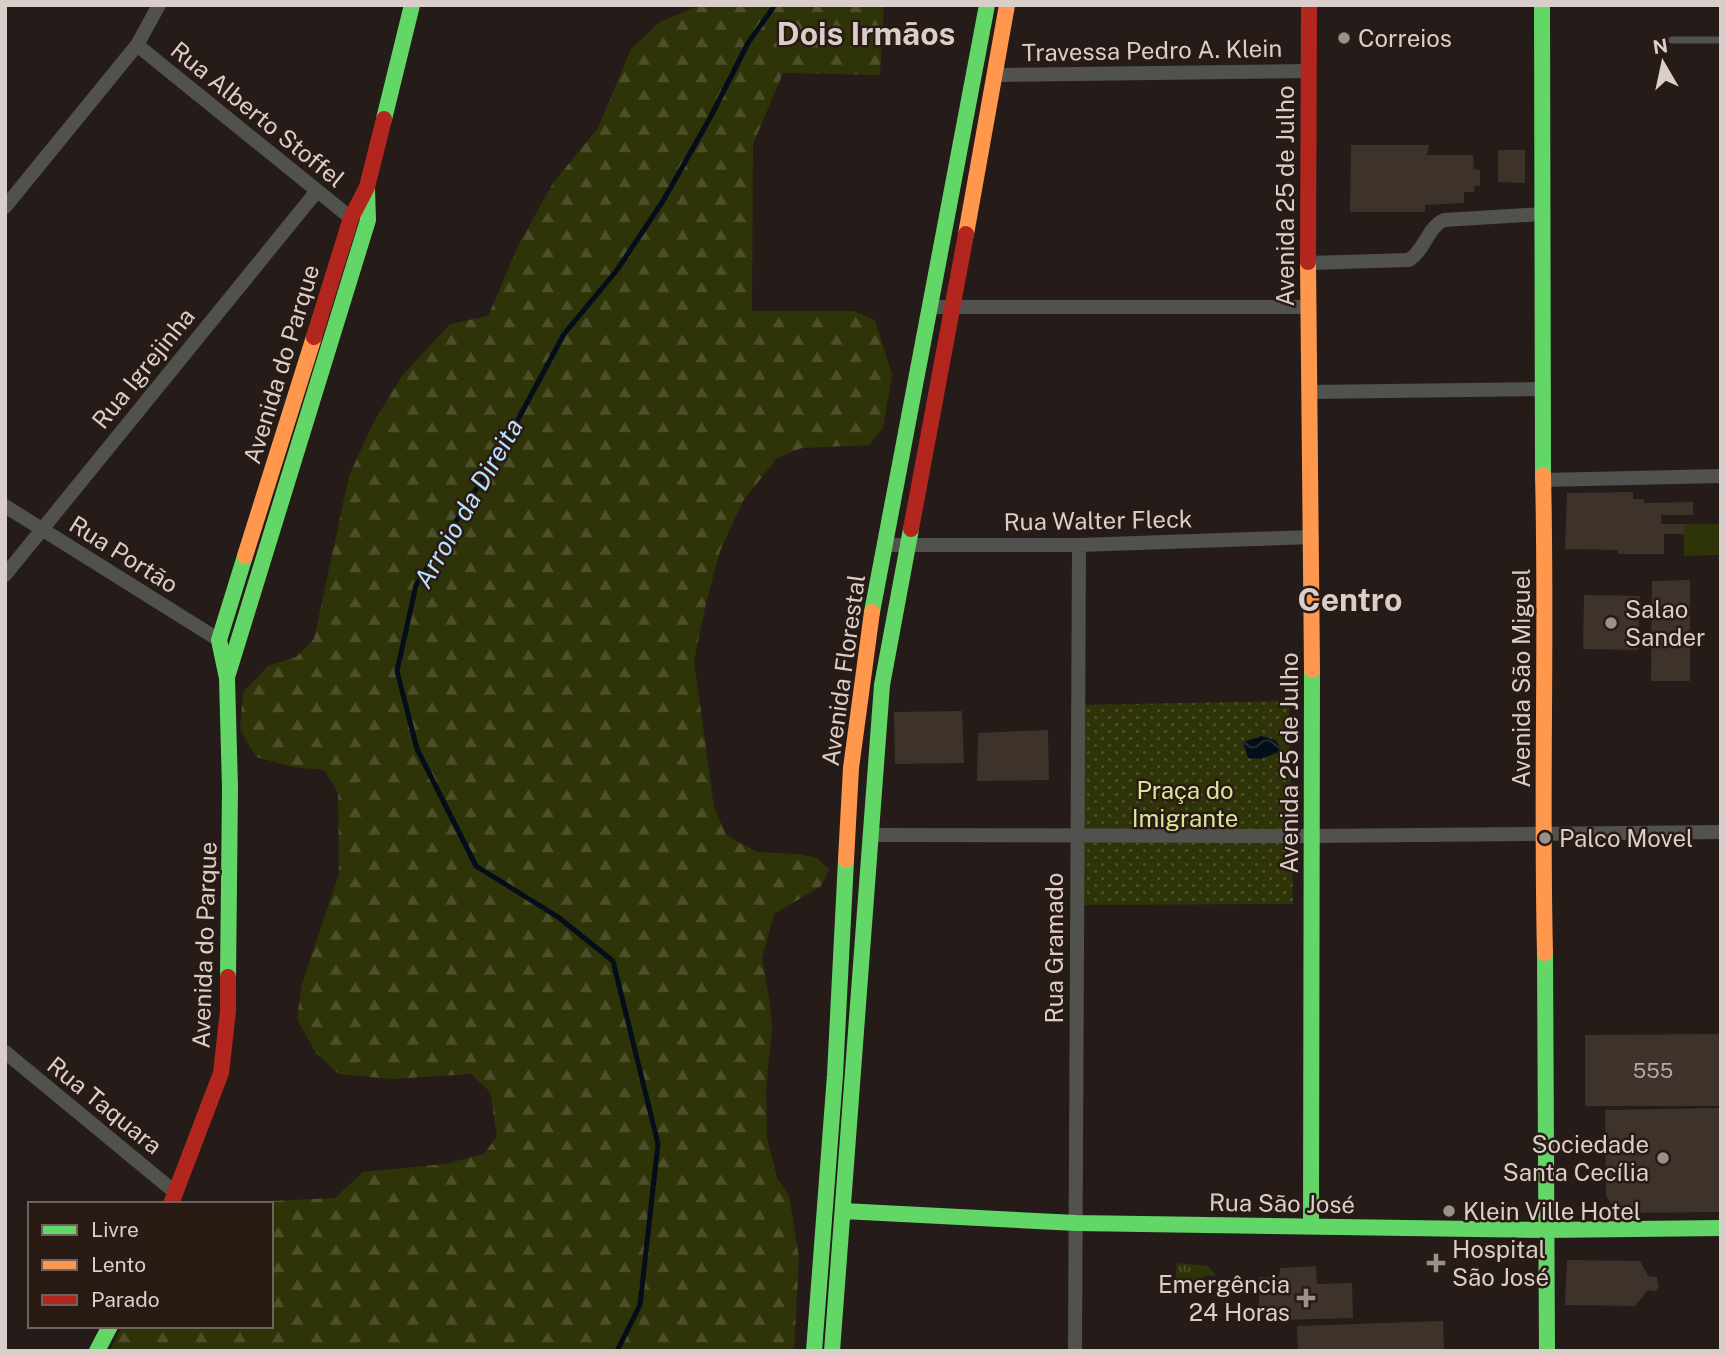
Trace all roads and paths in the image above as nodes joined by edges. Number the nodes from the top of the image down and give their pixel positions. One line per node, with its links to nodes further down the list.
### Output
1 (159, 5): 9 (street)
2 (412, 5): 14 (main road, Avenida do Parque)
3 (987, 5): 12 (main road, Avenida Florestal)
4 (1007, 5): 11 (main road, Avenida Florestal)
5 (1309, 5): 10 (main road, Avenida 25 de Julho)
6 (1542, 5): 17 (main road, Avenida São Miguel)
7 (1672, 40): 8 (lane)
8 (1721, 40)
9 (137, 45): 15 (street, Rua Alberto Stoffel); 16 (street)
10 (1308, 71): 11 (street, Travessa Pedro A. Klein); 19 (main road, Avenida 25 de Julho)
11 (996, 75): 13 (main road, Avenida Florestal)
12 (964, 132): 13 (main road); 20 (main road, Avenida Florestal)
13 (985, 136): 22 (main road, Avenida Florestal)
14 (367, 187): 18 (main road, Avenida do Parque); 35 (main road, Avenida do Parque)
15 (317, 191): 18 (street, Rua Alberto Stoffel); 28 (street, Rua Igrejinha)
16 (5, 206)
17 (1543, 214): 19 (street); 23 (main road, Avenida São Miguel)
18 (351, 218): 34 (main road, Avenida do Parque)
19 (1309, 263): 21 (main road, Avenida 25 de Julho)
20 (932, 307): 22 (street); 30 (main road, Avenida Florestal)
21 (1308, 307): 22 (street); 24 (main road, Avenida 25 de Julho)
22 (952, 308): 31 (main road, Avenida Florestal)
23 (1543, 389): 24 (street); 26 (main road, Avenida São Miguel)
24 (1309, 392): 29 (main road, Avenida 25 de Julho)
25 (1721, 476): 26 (street)
26 (1544, 480): 38 (main road, Avenida São Miguel)
27 (5, 506): 28 (street, Rua Portão)
28 (41, 529): 33 (street, Rua Igrejinha); 34 (street, Rua Portão)
29 (1312, 537): 32 (street, Rua Walter Fleck); 40 (main road, Avenida 25 de Julho)
30 (885, 545): 31 (street, Rua Walter Fleck); 50 (main road, Avenida Florestal)
31 (906, 545): 32 (street, Rua Walter Fleck); 37 (main road, Avenida Florestal)
32 (1079, 545): 39 (street, Rua Gramado)
33 (5, 575)
34 (219, 640): 35 (main road, Avenida do Parque)
35 (227, 678): 42 (main road, Avenida do Parque)
36 (1721, 832): 38 (street)
37 (872, 835): 39 (street); 43 (main road, Avenida Florestal)
38 (1542, 835): 40 (street); 47 (main road, Avenida São Miguel)
39 (1077, 836): 40 (street); 44 (street, Rua Gramado)
40 (1312, 836): 45 (main road, Avenida 25 de Julho)
41 (5, 1052): 42 (street, Rua Taquara)
42 (173, 1198)
43 (843, 1212): 44 (main road, Rua São José); 51 (main road, Avenida Florestal)
44 (1076, 1223): 45 (main road, Rua São José); 52 (street, Rua Gramado)
45 (1311, 1226): 47 (main road, Rua São José)
46 (1721, 1228): 47 (main road, Rua São José)
47 (1546, 1230): 53 (main road, Avenida São Miguel)
48 (109, 1328): 49 (main road)
49 (97, 1351)
50 (814, 1351)
51 (832, 1351)
52 (1075, 1351)
53 (1547, 1351)

